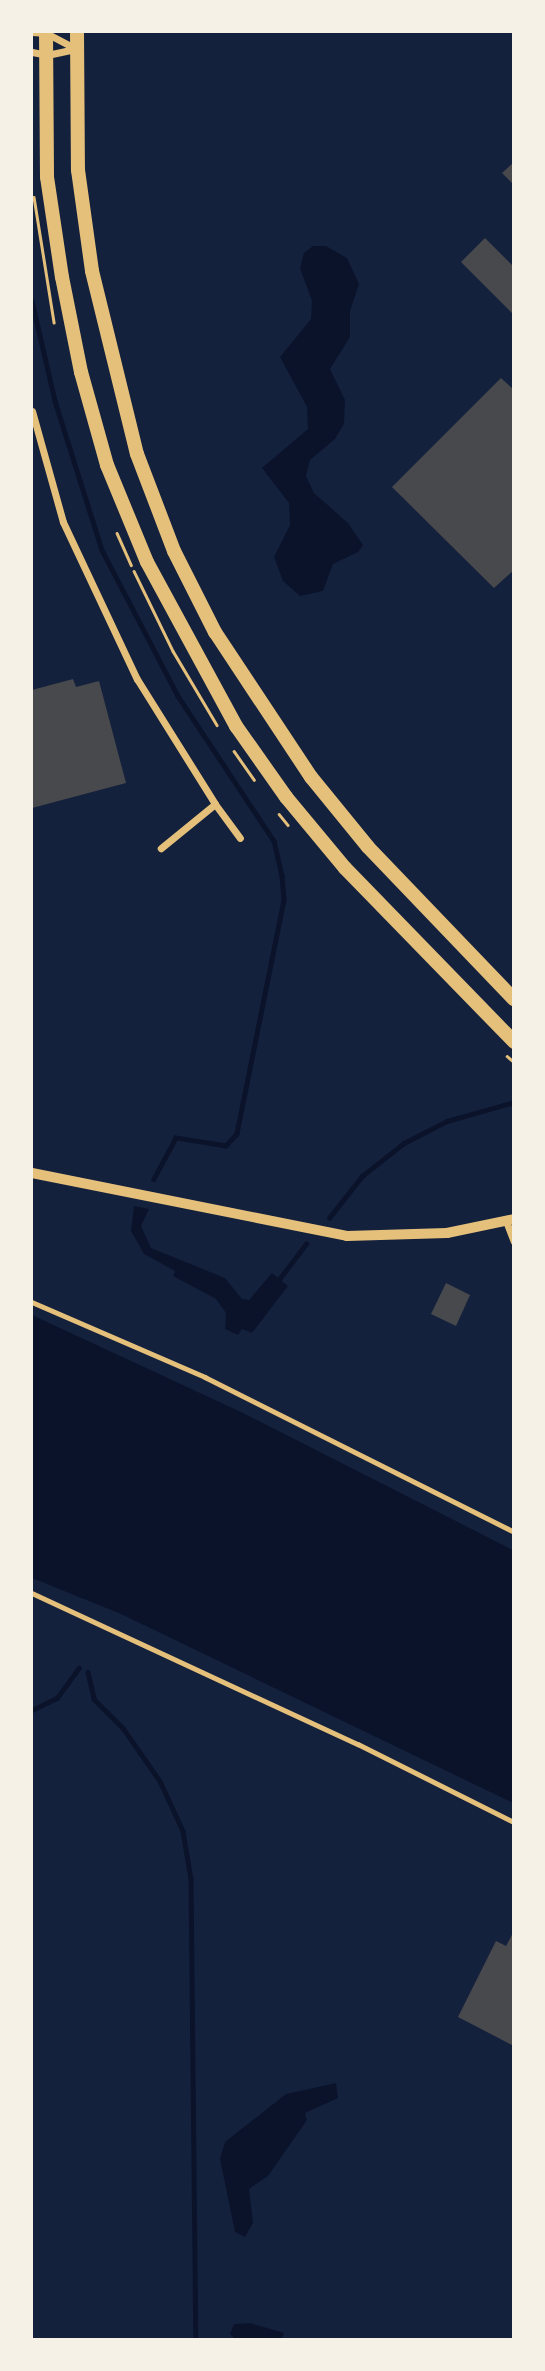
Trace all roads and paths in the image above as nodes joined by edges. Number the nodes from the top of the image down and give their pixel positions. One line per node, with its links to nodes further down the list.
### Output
1 (41, 32): 3 (street); 5 (main road)
2 (77, 32): 3 (main road)
3 (76, 49): 5 (street); 10 (main road)
4 (32, 52): 5 (street)
5 (47, 55): 11 (main road)
6 (32, 411): 7 (street)
7 (215, 804): 8 (street); 9 (street)
8 (240, 838)
9 (161, 848)
10 (513, 999)
11 (513, 1042)
12 (32, 1173): 13 (street)
13 (510, 1220): 14 (street)
14 (513, 1242)
15 (32, 1302): 16 (lane)
16 (513, 1532)
17 (32, 1593): 18 (lane)
18 (513, 1822)

